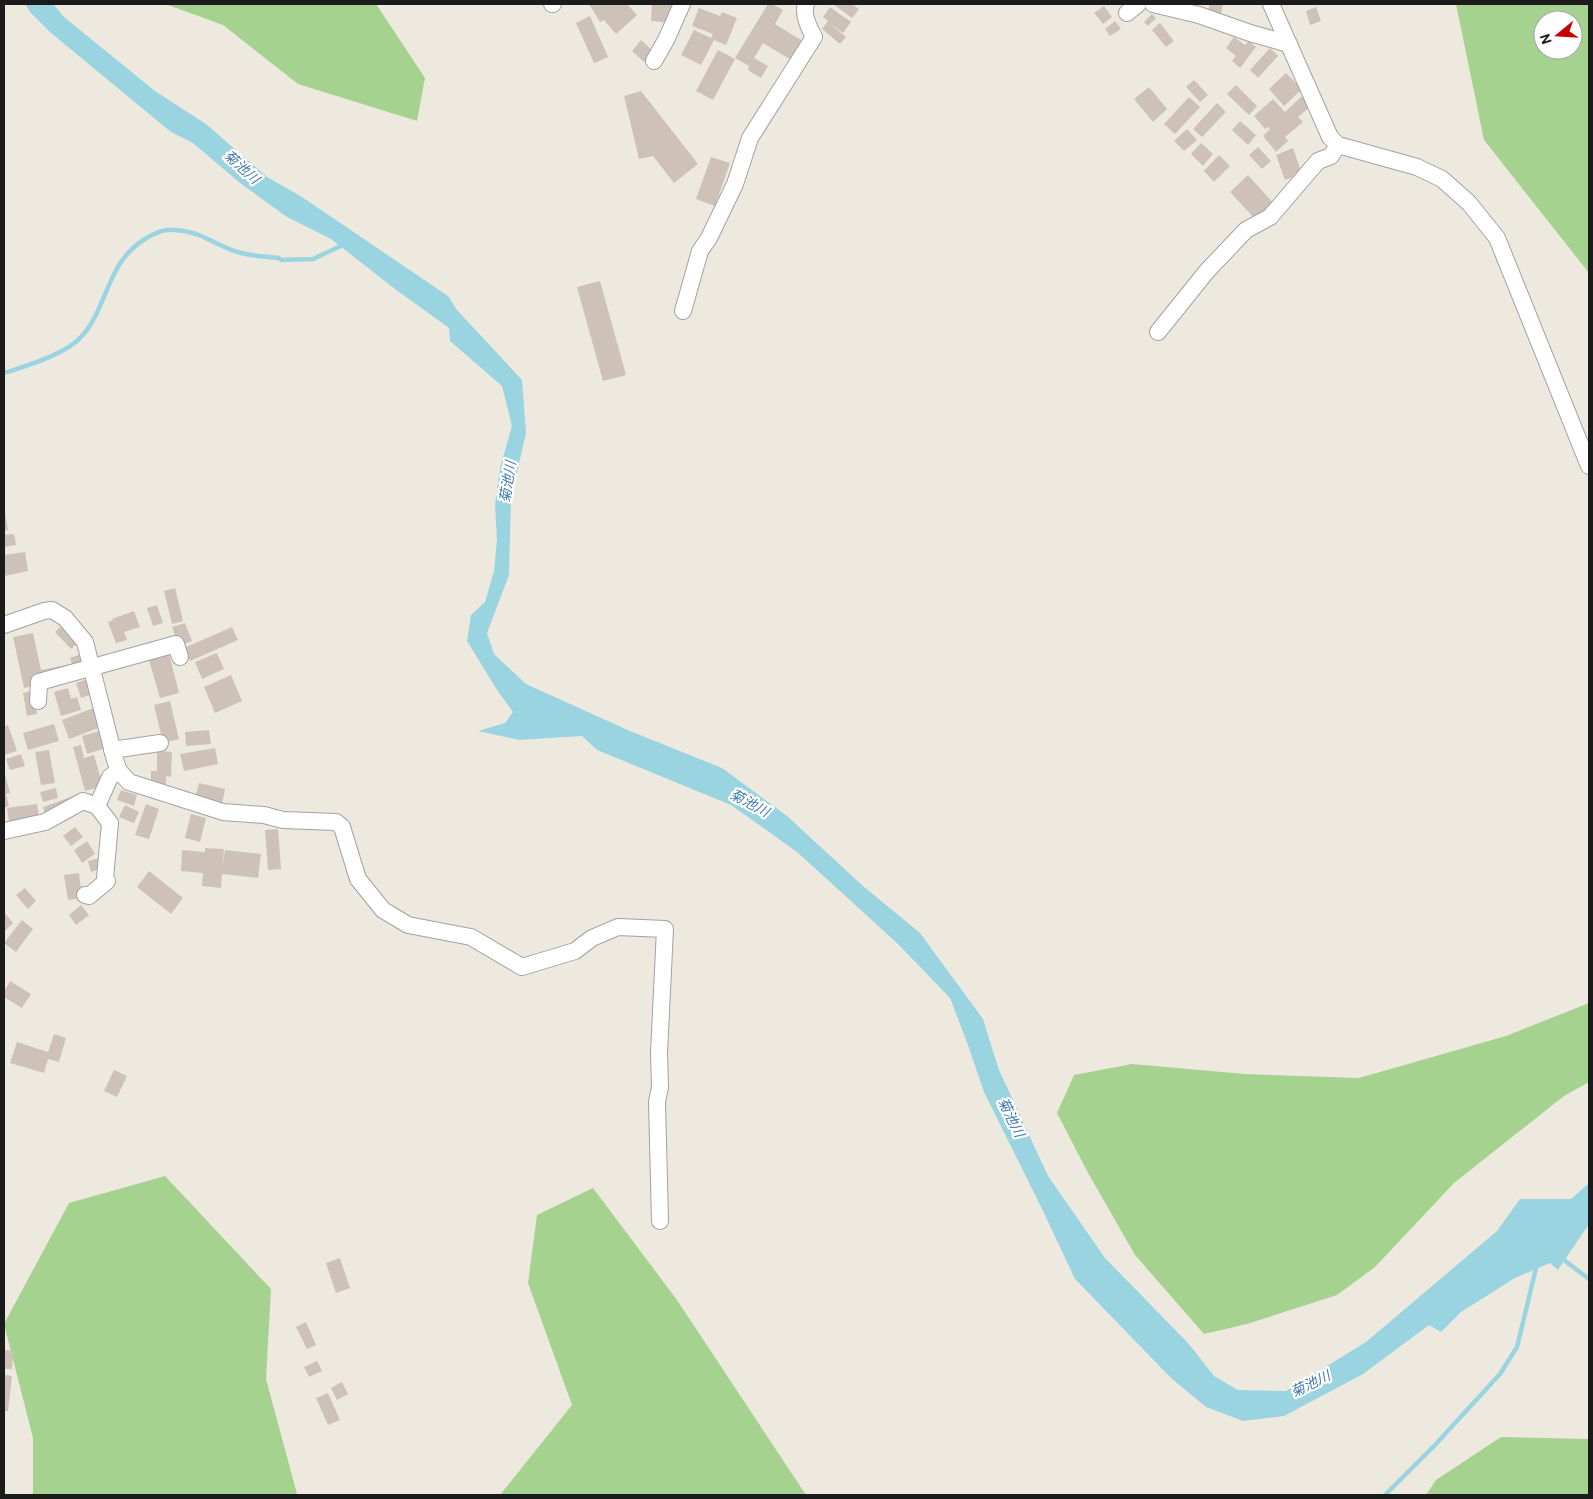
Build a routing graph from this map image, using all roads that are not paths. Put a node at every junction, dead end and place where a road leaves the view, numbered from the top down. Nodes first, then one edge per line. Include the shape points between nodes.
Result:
1 (682, 4) edge
2 (806, 4) edge
3 (1153, 4) edge
4 (1271, 4) edge
5 (1289, 44) junction
6 (654, 61) dead end
7 (1338, 145) junction
8 (683, 311) dead end
9 (1158, 332) dead end
10 (1589, 466) edge
11 (4, 625) edge
12 (180, 657) dead end
13 (92, 666) junction
14 (38, 701) dead end
15 (160, 743) dead end
16 (112, 750) junction
17 (119, 771) junction
18 (97, 806) junction
19 (4, 831) edge
20 (84, 895) dead end
21 (660, 1221) dead end

1 - 6 street
2 - 8 street via 804,9 814,37 750,138 735,184 700,250
3 - 5 street
4 - 5 street
5 - 7 street via 1330,137
7 - 9 street via 1331,156 1318,160 1270,217 1246,230 1207,271
7 - 10 street via 1417,167 1442,178 1469,203 1497,238
11 - 13 street via 52,610 65,618 85,642
12 - 13 street via 176,644
13 - 14 street via 38,682
13 - 16 street
15 - 16 street
16 - 17 street
17 - 18 street via 110,777
17 - 21 street via 129,782 223,812 264,815 282,820 336,822 342,827 358,879 383,910 408,925 471,937 522,967 576,951 592,938 618,926 665,929 657,1102
18 - 19 street via 83,801 44,822
18 - 20 street via 110,823 107,881 89,896

